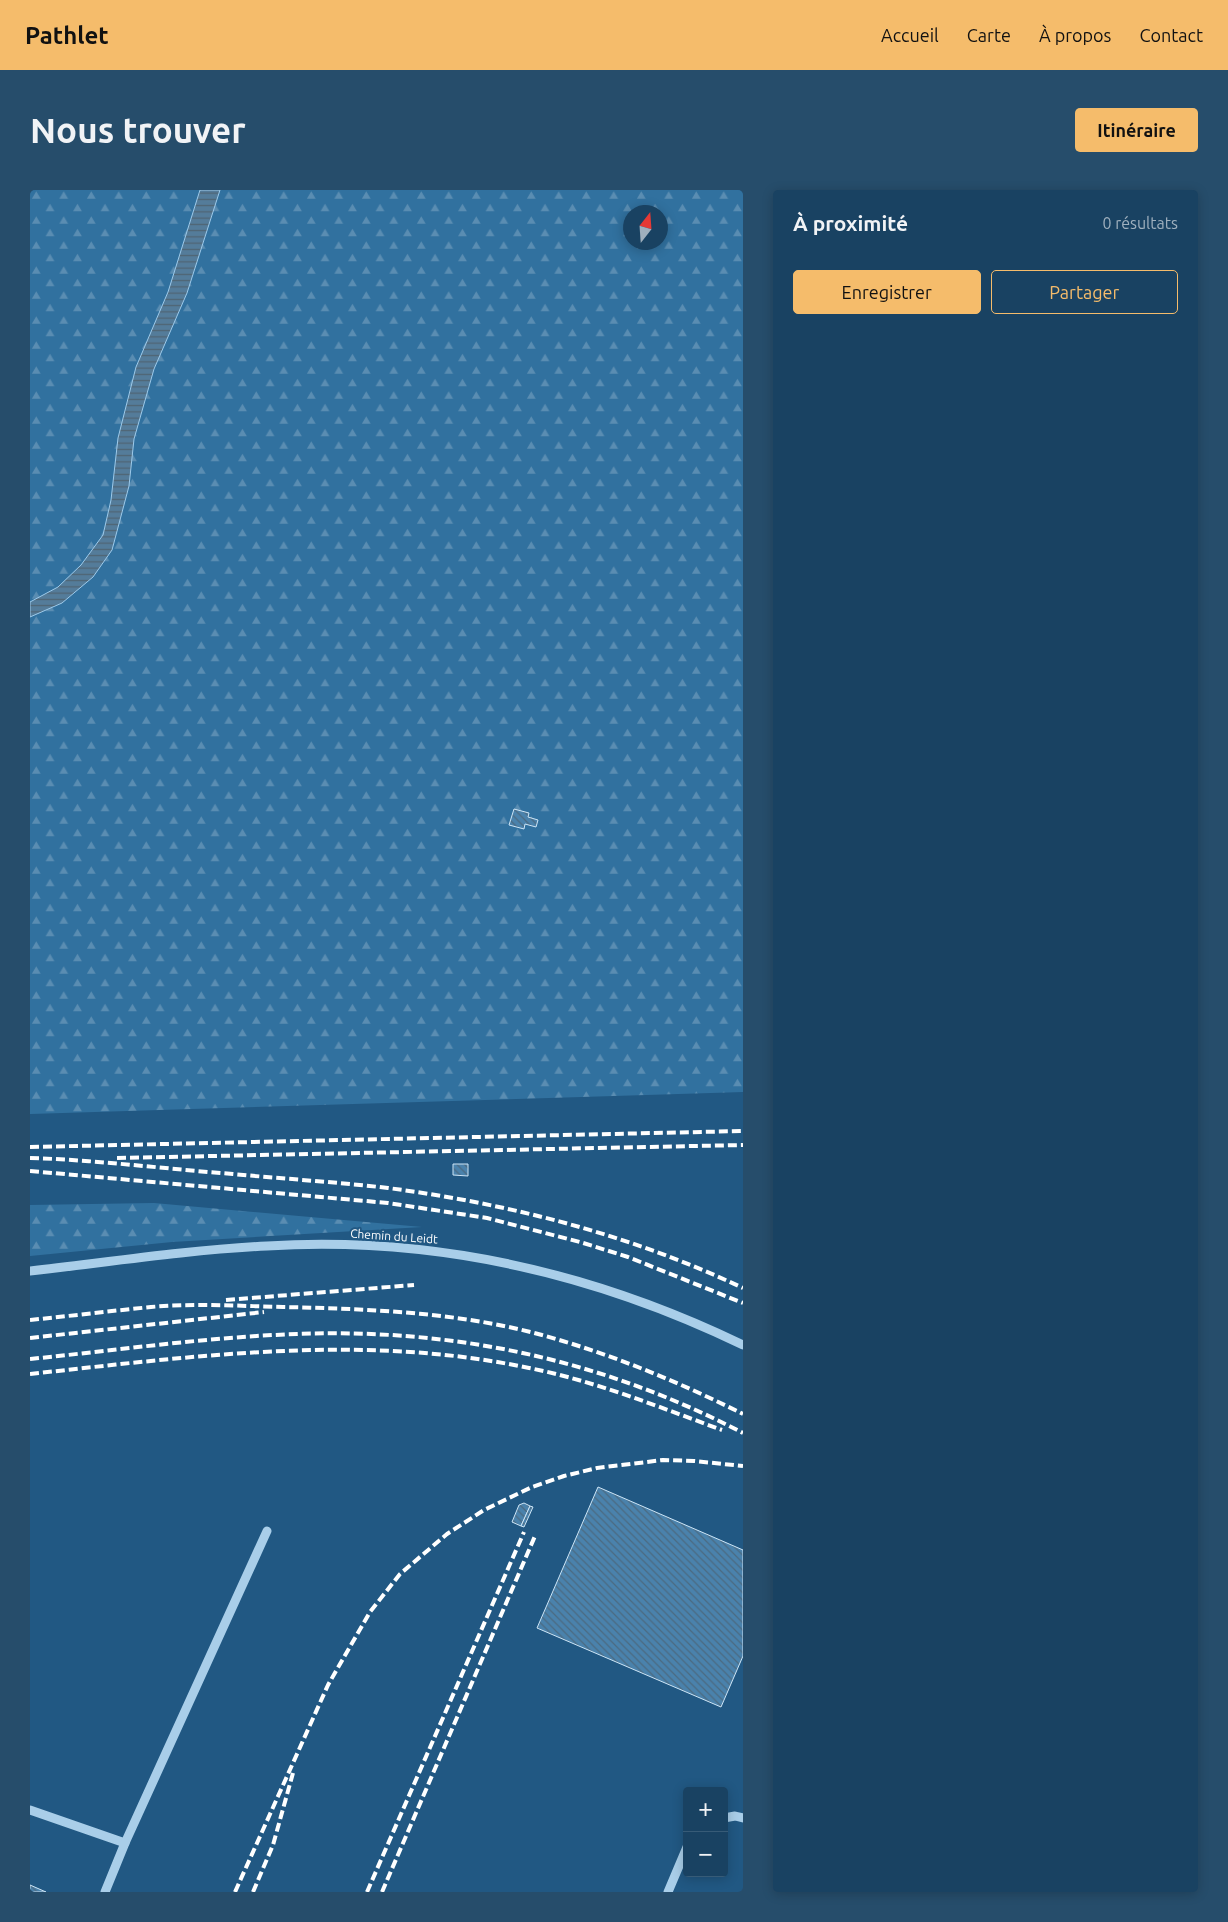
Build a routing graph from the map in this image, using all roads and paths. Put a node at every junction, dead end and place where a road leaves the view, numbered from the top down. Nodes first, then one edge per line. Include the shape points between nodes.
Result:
1 (30, 1271) edge
2 (743, 1345) edge
3 (267, 1531) dead end
4 (30, 1810) edge
5 (728, 1817) edge
6 (743, 1818) edge
7 (125, 1843) junction
8 (683, 1856) edge
9 (105, 1892) edge
10 (668, 1892) edge

1 - 2 street, Chemin du Leidt via 268,1246 404,1247 466,1255 575,1280 661,1308
3 - 7 street
4 - 7 street
5 - 6 street
7 - 9 street
8 - 10 street

